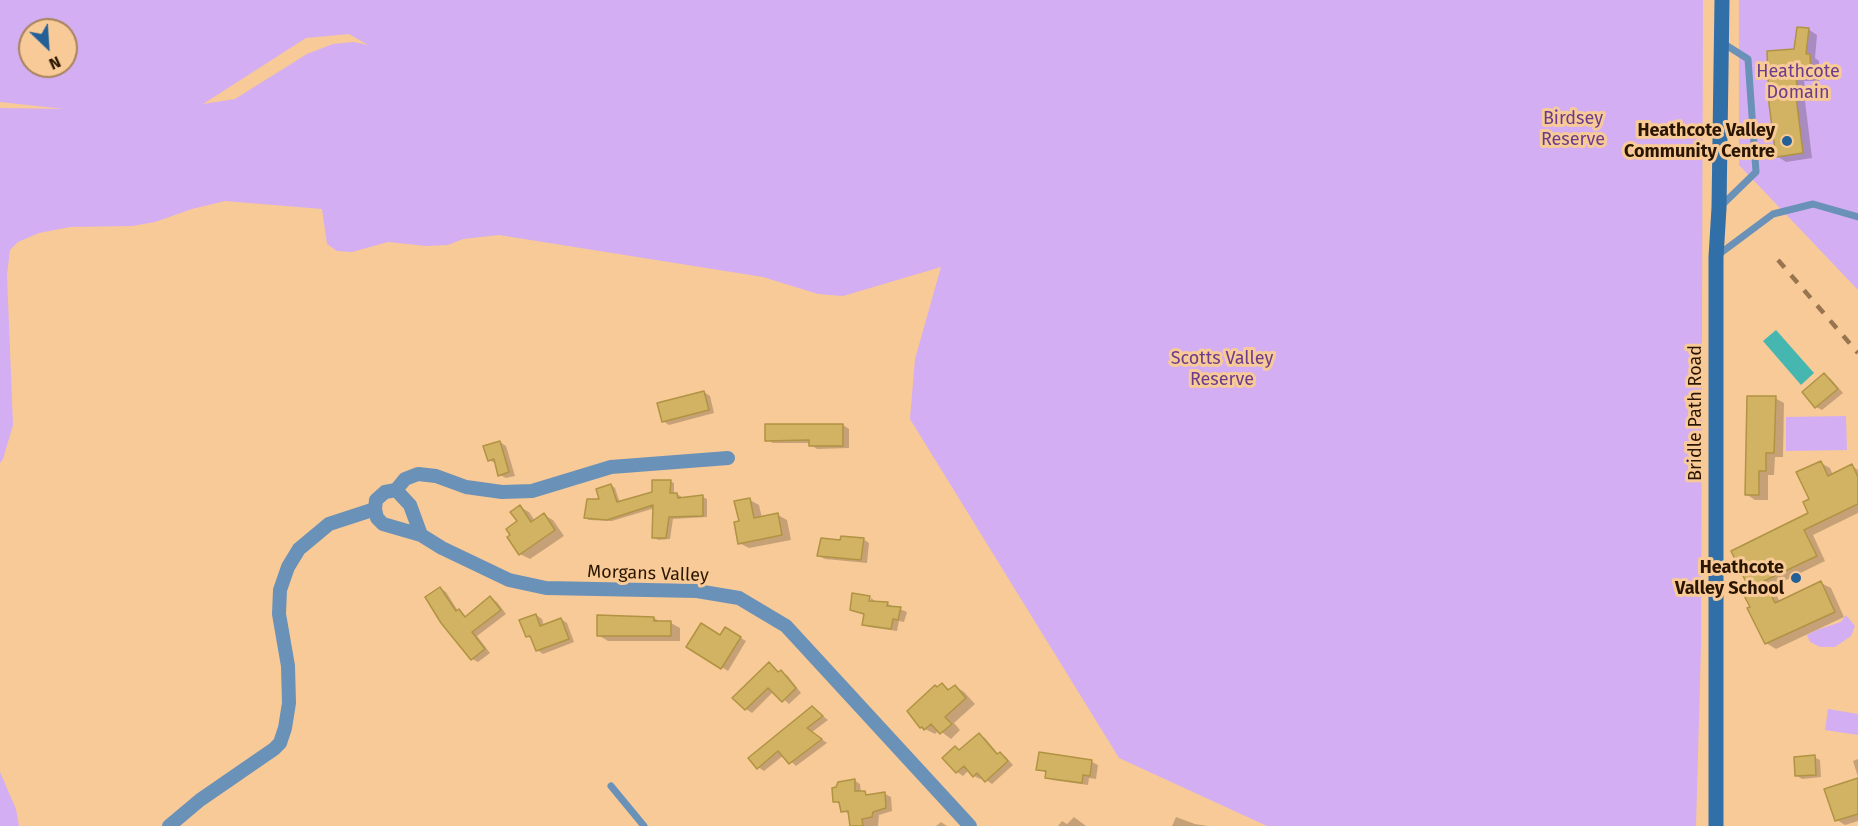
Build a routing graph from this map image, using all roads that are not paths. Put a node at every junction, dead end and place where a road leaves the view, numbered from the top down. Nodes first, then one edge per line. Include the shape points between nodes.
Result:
1 (1722, 0) edge
2 (1721, 42) junction
3 (1719, 208) junction
4 (1858, 217) edge
5 (1716, 257) junction
6 (728, 458) dead end
7 (396, 490) junction
8 (375, 509) junction
9 (421, 535) junction
10 (611, 786) dead end
11 (169, 826) edge
12 (644, 826) edge
13 (970, 826) edge
14 (1716, 826) edge

1 - 2 street, Bridle Path Road
2 - 3 street, Bridle Path Road
2 - 3 lane via 1748,59 1756,172
3 - 5 street, Bridle Path Road
4 - 5 lane via 1813,204 1773,214
5 - 14 street, Bridle Path Road
6 - 7 street via 611,467 532,491 466,487 418,474 405,479
7 - 8 street via 385,492 376,500
7 - 9 street via 410,505
8 - 9 street, Morgans Valley via 383,524
8 - 11 street via 329,524 299,549 288,567 280,590 279,614 290,703 280,743
9 - 13 street, Morgans Valley via 509,580 546,588 697,591 739,598 786,626
10 - 12 lane

